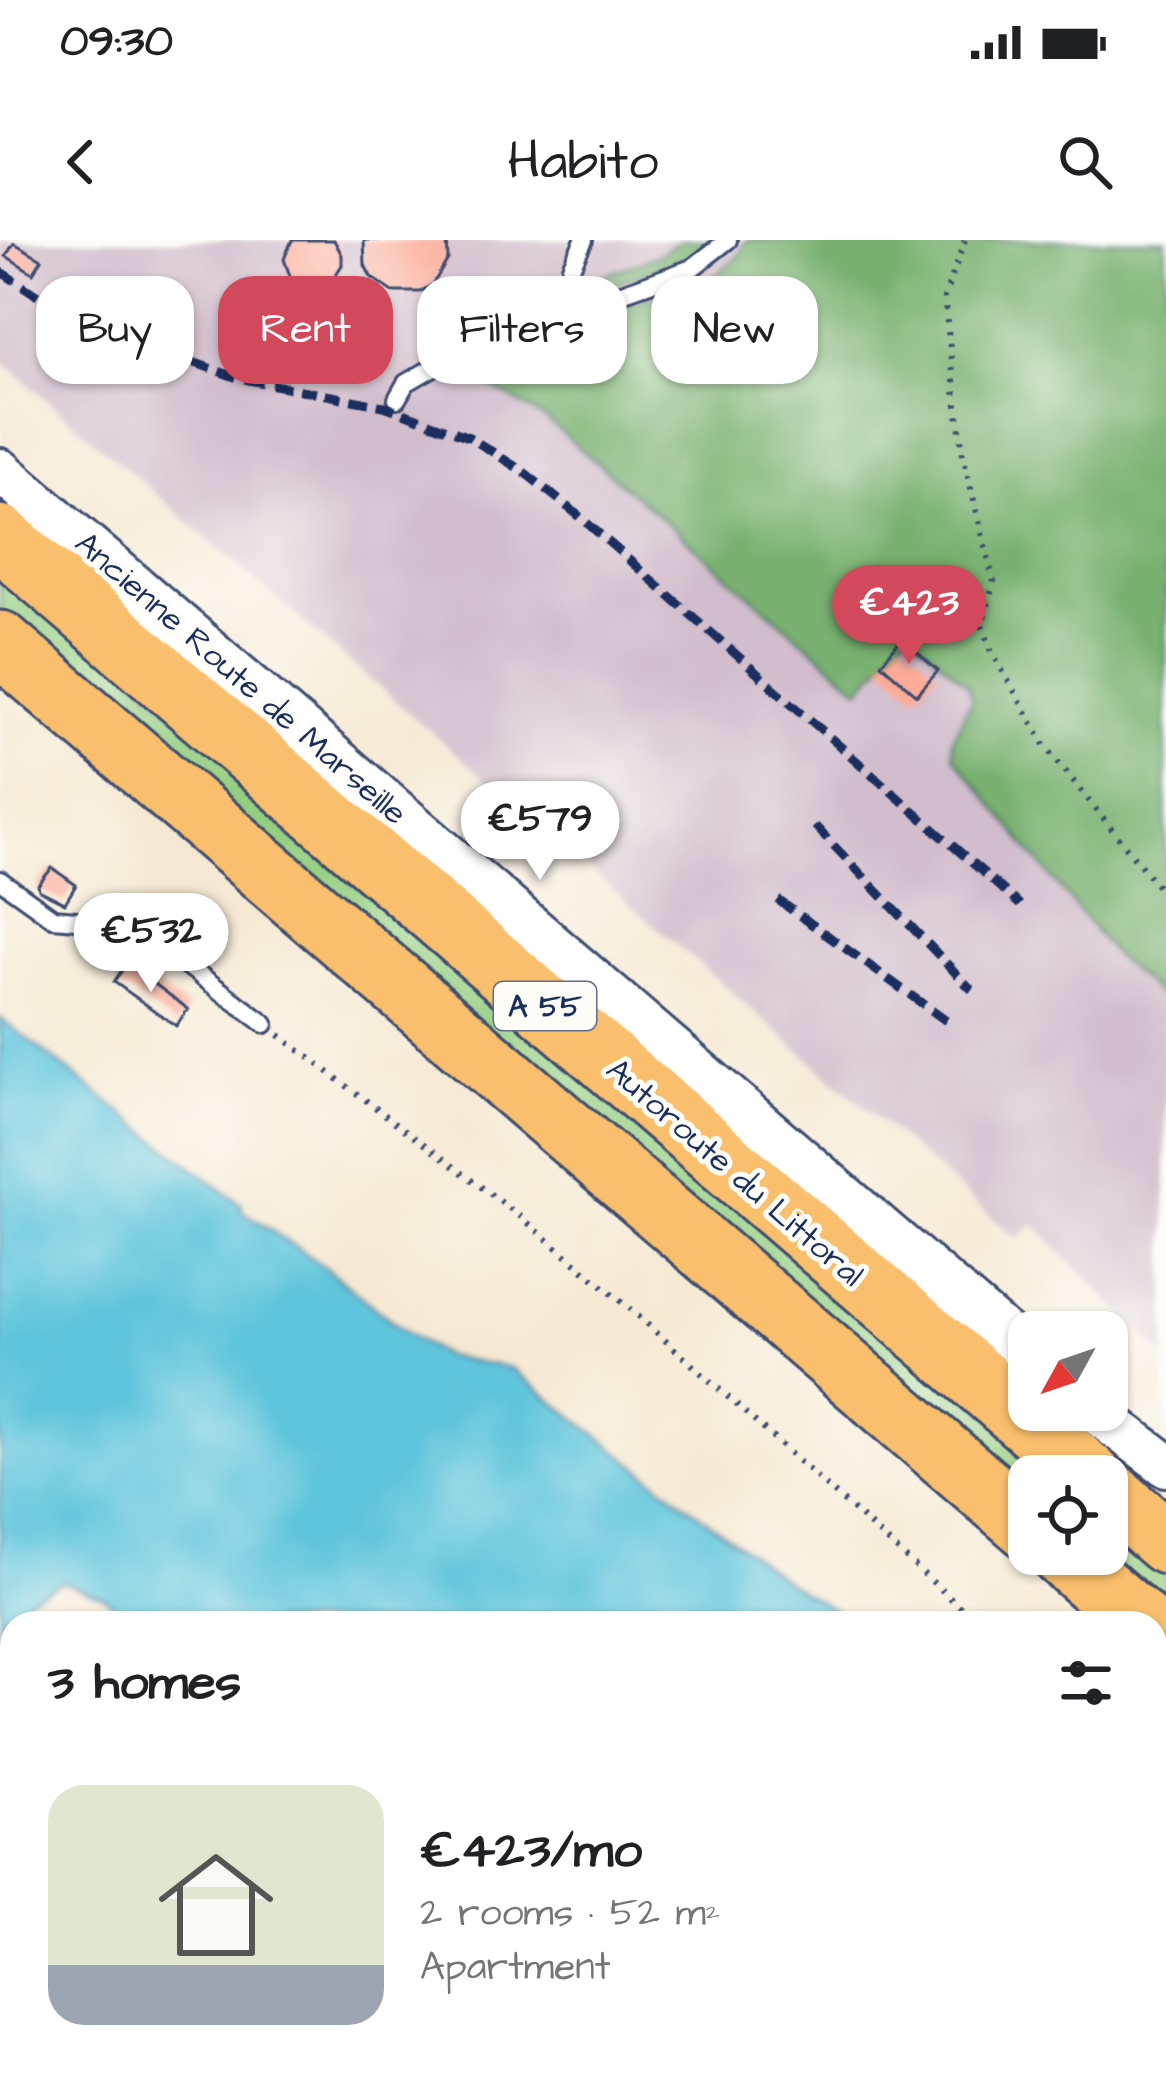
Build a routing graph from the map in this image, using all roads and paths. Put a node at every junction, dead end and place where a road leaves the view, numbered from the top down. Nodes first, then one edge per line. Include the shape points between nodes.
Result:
1 (584, 240) edge
2 (728, 240) edge
3 (965, 240) edge
4 (571, 276) edge
5 (627, 291) edge
6 (417, 376) edge
7 (397, 399) dead end
8 (0, 470) edge
9 (0, 537) edge
10 (0, 643) edge
11 (0, 880) edge
12 (1166, 897) edge
13 (265, 1024) joint
14 (1008, 1337) edge
15 (1121, 1431) edge
16 (1066, 1455) edge
17 (1166, 1465) edge
18 (1008, 1509) edge
19 (1128, 1509) edge
20 (1166, 1542) edge
21 (1085, 1575) edge
22 (965, 1611) edge
23 (1127, 1611) edge

1 - 4 lane
2 - 5 lane via 692,268
3 - 12 path via 944,298 963,455 994,582 982,625 1047,748
6 - 7 lane
8 - 14 street, Ancienne Route de Marseille
9 - 16 highway, Autoroute du Littoral / A 55
10 - 18 highway, A 55
11 - 13 lane via 53,918 112,923 148,937
13 - 22 path via 521,1217
15 - 17 street
19 - 20 highway
21 - 23 highway

